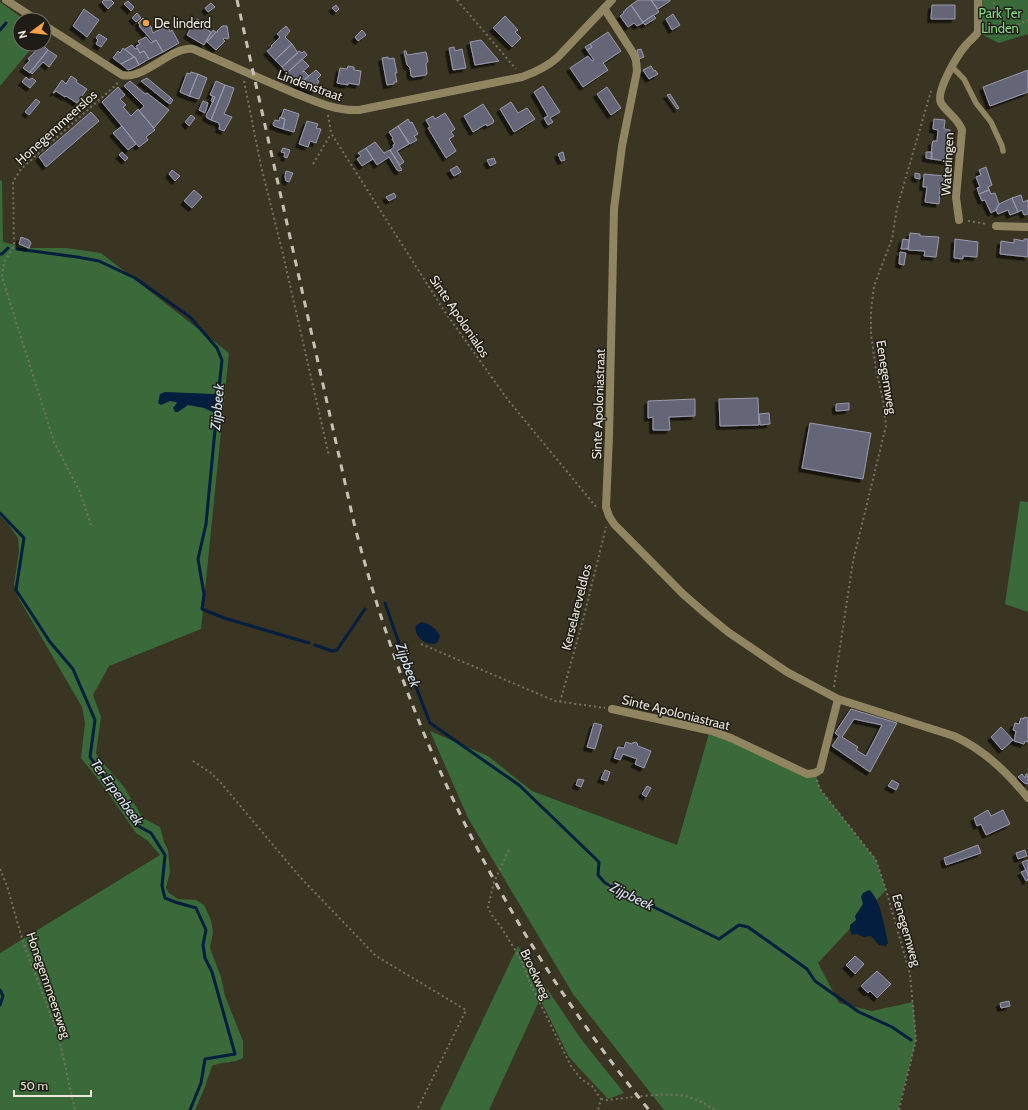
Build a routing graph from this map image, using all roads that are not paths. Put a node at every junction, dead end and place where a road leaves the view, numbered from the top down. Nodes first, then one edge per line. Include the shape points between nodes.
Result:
1 (6, 0) edge
2 (612, 0) edge
3 (978, 0) edge
4 (604, 8) junction
5 (25, 12) edge
6 (52, 30) edge
7 (952, 68) junction
8 (1003, 151) dead end
9 (959, 220) road end
10 (996, 226) road end
11 (1028, 227) edge
12 (835, 698) junction
13 (612, 709) road end
14 (1028, 798) edge

1 - 5 street
2 - 4 street, Lindenstraat
3 - 7 street, Wateringen via 978,32 965,46
4 - 6 street, Lindenstraat via 549,66 536,72 359,110 327,106 193,48 184,49 136,74 122,75
4 - 12 street, Sinte Apoloniastraat via 633,53 637,71 622,146 614,209 610,436 606,507 609,516 635,546 684,594 728,632 781,668
7 - 8 lane via 964,79 976,103 991,122
7 - 9 street, Wateringen via 940,98 941,103 960,124 962,130 956,196
10 - 11 street
12 - 13 street, Sinte Apoloniastraat via 825,754 820,770 815,774 807,774 712,731
12 - 14 street via 967,742 980,750 1014,781

